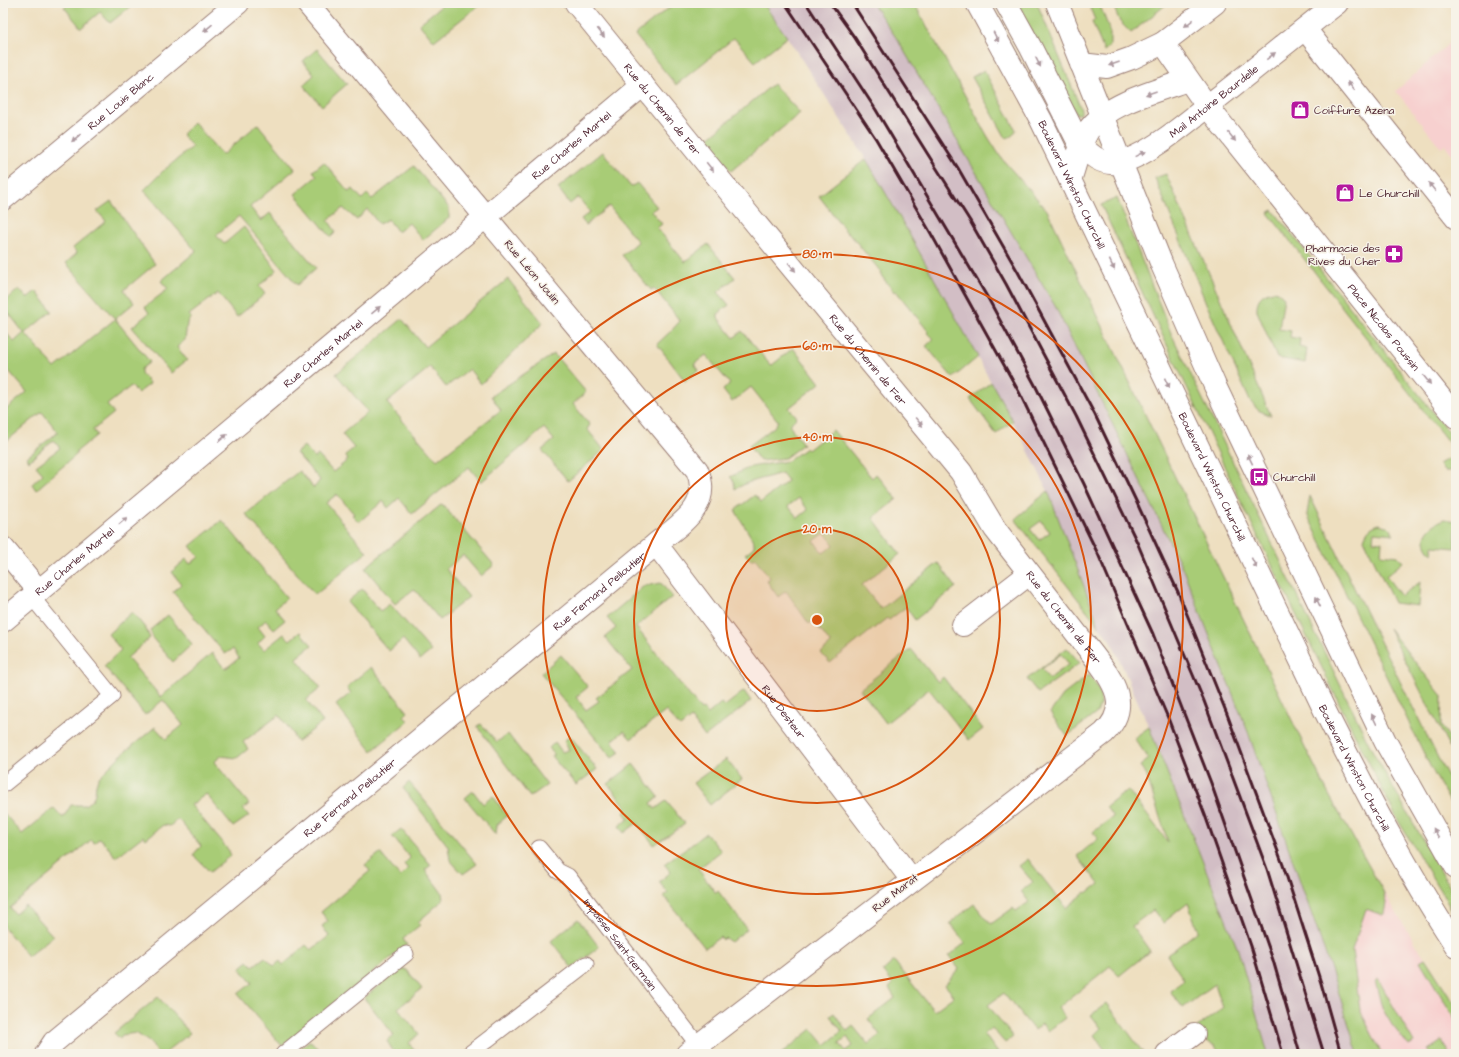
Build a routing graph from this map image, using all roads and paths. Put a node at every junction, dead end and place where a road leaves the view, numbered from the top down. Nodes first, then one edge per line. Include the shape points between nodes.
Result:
1 (238, 3) edge
2 (307, 3) edge
3 (576, 3) edge
4 (977, 3) edge
5 (1006, 3) edge
6 (1057, 3) edge
7 (1215, 3) edge
8 (1337, 3) edge
9 (1305, 29) junction
10 (1163, 43) junction
11 (1081, 64) junction
12 (1188, 80) junction
13 (643, 85) junction
14 (1207, 106) junction
15 (1102, 117) junction
16 (1081, 145) junction
17 (1121, 163) junction
18 (1070, 180) junction
19 (3, 199) edge
20 (486, 217) junction
21 (1456, 218) edge
22 (1456, 417) edge
23 (656, 544) junction
24 (3, 548) edge
25 (1029, 574) junction
26 (35, 594) junction
27 (3, 621) edge
28 (963, 626) dead end
29 (1104, 733) joint
30 (3, 785) edge
31 (539, 848) dead end
32 (1454, 860) edge
33 (912, 880) junction
34 (1456, 946) edge
35 (406, 954) dead end
36 (586, 964) dead end
37 (1194, 1034) dead end
38 (692, 1050) edge
39 (46, 1054) edge
40 (282, 1054) edge
41 (469, 1054) edge
42 (1167, 1054) edge

1 -> 19 street, Rue Louis Blanc
2 - 20 street, Rue Léon Joulin
3 -> 13 street, Rue du Chemin de Fer
4 -> 18 street, Boulevard Winston Churchill via 1041,120
5 -> 16 street
6 - 11 street
7 -> 10 street
8 - 9 street, Mail Antoine Bourdelle
14 -> 9 street, Mail Antoine Bourdelle
21 -> 9 street
10 -> 11 street via 1107,67
10 - 12 street, Place Nicolas Poussin
11 - 15 street
12 - 14 street, Place Nicolas Poussin
12 -> 15 street via 1131,100
13 - 20 street, Rue Charles Martel
13 -> 25 street, Rue du Chemin de Fer via 961,472 995,529
17 -> 14 street, Mail Antoine Bourdelle via 1150,149
14 -> 22 street, Place Nicolas Poussin
15 - 16 street via 1093,125
15 - 17 street
16 - 17 street via 1093,157 1104,162
16 - 18 street
32 -> 17 street via 1382,734 1215,386
18 -> 34 street, Boulevard Winston Churchill via 1329,720 1393,841
20 - 23 street, Rue Léon Joulin via 697,470 702,486 698,506
26 -> 20 street, Rue Charles Martel
23 - 33 street, Rue Desteur
23 - 39 street, Rue Fernand Pelloutier via 54,1042
24 - 26 street
25 - 28 street
25 - 29 street, Rue du Chemin de Fer via 1110,677 1118,696 1117,713
26 - 27 street, Rue Charles Martel
26 - 30 lane via 112,696
29 - 33 street, Rue Marat
31 - 38 lane, Impasse Saint-Germain via 558,871 568,876
33 - 38 street, Rue Marat
35 - 40 lane
36 - 41 lane
37 - 42 street

